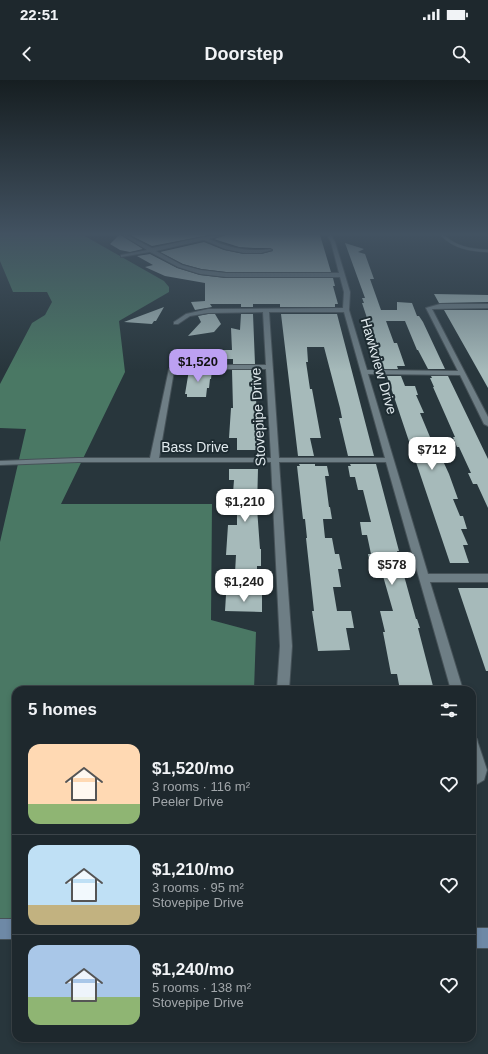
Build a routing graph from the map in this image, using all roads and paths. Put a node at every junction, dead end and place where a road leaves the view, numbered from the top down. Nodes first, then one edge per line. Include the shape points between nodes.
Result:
1 (343, 280) edge
2 (488, 306) edge
3 (346, 310) junction
4 (266, 311) junction
5 (176, 324) dead end
6 (269, 368) junction
7 (364, 372) junction
8 (461, 373) junction
9 (488, 424) edge
10 (154, 460) junction
11 (275, 460) junction
12 (390, 460) junction
13 (0, 463) edge
14 (424, 578) junction
15 (488, 578) edge
16 (283, 686) edge
17 (456, 686) edge
18 (476, 756) edge
19 (476, 779) edge
20 (0, 929) edge
21 (12, 929) edge
22 (476, 938) edge
23 (488, 938) edge

1 - 3 street, Hawkview Drive via 348,298
2 - 8 street via 429,308
3 - 4 street
3 - 7 street, Hawkview Drive
4 - 5 street via 201,312 188,315
4 - 6 street, Stovepipe Drive
6 - 10 street via 173,369 170,372
6 - 11 street, Stovepipe Drive
7 - 8 street
7 - 12 street, Hawkview Drive
8 - 9 street
10 - 11 street, Bass Drive
10 - 13 street, Bass Drive
11 - 12 street, Bass Drive
11 - 16 street, Stovepipe Drive via 286,646
12 - 14 street, Hawkview Drive
14 - 15 street
14 - 17 street, Hawkview Drive
18 - 19 street via 480,770 480,776
20 - 21 street
22 - 23 street

